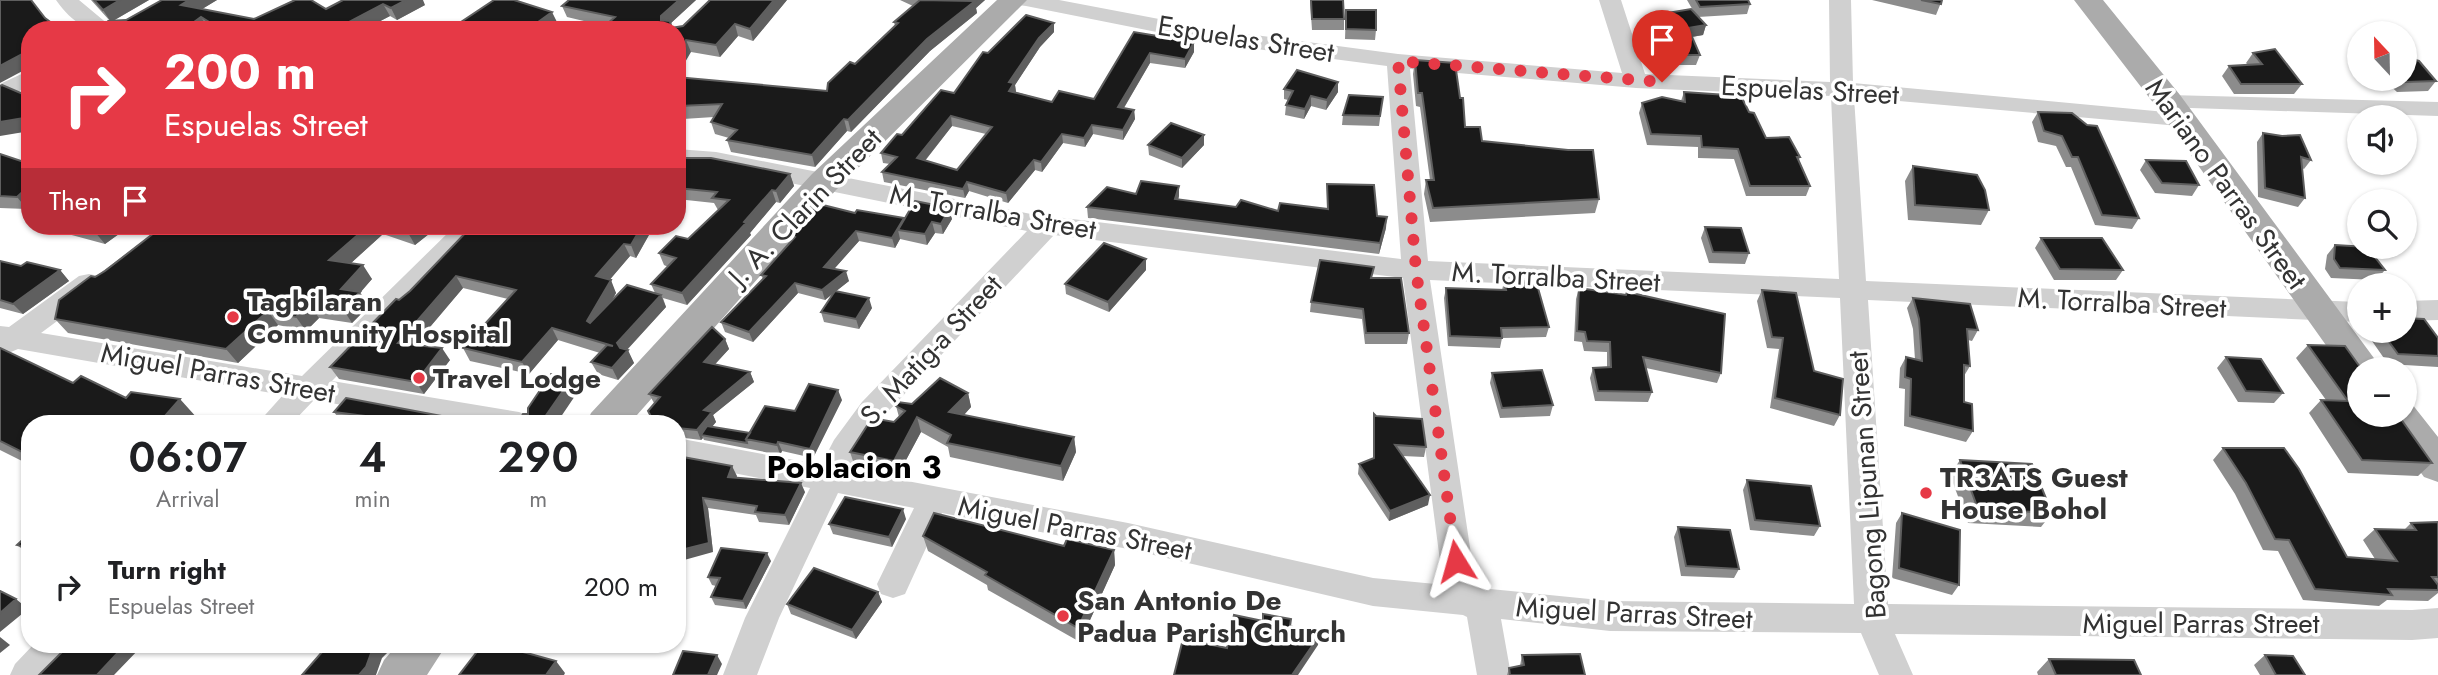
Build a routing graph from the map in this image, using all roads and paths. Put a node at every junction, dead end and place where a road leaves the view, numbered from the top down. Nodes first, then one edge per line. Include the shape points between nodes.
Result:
1 (67, 0) edge
2 (1013, 0) edge
3 (1026, 0) edge
4 (1610, 0) edge
5 (1840, 0) edge
6 (2088, 0) edge
7 (90, 21) edge
8 (1398, 61) junction
9 (1636, 80) junction
10 (21, 82) edge
11 (1842, 89) junction
12 (0, 93) edge
13 (2438, 109) edge
14 (2174, 110) junction
15 (686, 158) edge
16 (824, 181) junction
17 (1048, 225) junction
18 (461, 235) edge
19 (112, 266) edge
20 (1416, 270) junction
21 (1854, 291) junction
22 (2438, 310) edge
23 (2417, 311) edge
24 (2319, 312) junction
25 (2347, 312) edge
26 (4, 341) edge
27 (2354, 357) edge
28 (306, 389) junction
29 (281, 415) edge
30 (464, 415) edge
31 (612, 415) edge
32 (2407, 427) edge
33 (686, 452) edge
34 (2438, 466) edge
35 (828, 480) junction
36 (933, 500) junction
37 (893, 584) dead end
38 (1475, 603) junction
39 (1872, 620) junction
40 (2438, 623) edge
41 (48, 653) edge
42 (418, 653) edge
43 (27, 675) edge
44 (400, 675) edge
45 (740, 675) edge
46 (1494, 675) edge
47 (1896, 675) edge

1 - 7 street
2 - 16 main road, J. A. Clarin Street
3 - 8 street, Espuelas Street via 1217,37
4 - 9 street
5 - 11 street, Bagong Lipunan Street
6 - 14 main road, Mariano Parras Street
8 - 9 street, Espuelas Street
8 - 20 street
9 - 11 street, Espuelas Street
10 - 12 street
11 - 14 street, Espuelas Street
11 - 21 street, Bagong Lipunan Street
13 - 14 street, Espuelas Street
14 - 24 main road, Mariano Parras Street
15 - 16 street, M. Torralba Street
16 - 17 street, M. Torralba Street
16 - 31 main road, J. A. Clarin Street
17 - 20 street, M. Torralba Street
17 - 35 street, S. Matig-a Street via 872,410
18 - 28 street
19 - 26 street
20 - 21 street, M. Torralba Street
20 - 38 street via 1456,561
21 - 24 street, M. Torralba Street
21 - 39 street, Bagong Lipunan Street
22 - 23 street
24 - 25 street, M. Torralba Street
24 - 27 main road, Mariano Parras Street
26 - 28 street, Miguel Parras Street
28 - 29 street
28 - 30 street, Miguel Parras Street
32 - 34 main road
33 - 35 street, Miguel Parras Street
35 - 36 street, Miguel Parras Street
35 - 45 street, S. Matig-a Street
36 - 37 street
36 - 38 street, Miguel Parras Street via 1128,536 1373,592
38 - 39 street, Miguel Parras Street via 1610,616
38 - 46 street
39 - 40 street, Miguel Parras Street
39 - 47 street, Bagong Lipunan Street
41 - 43 street
42 - 44 main road

